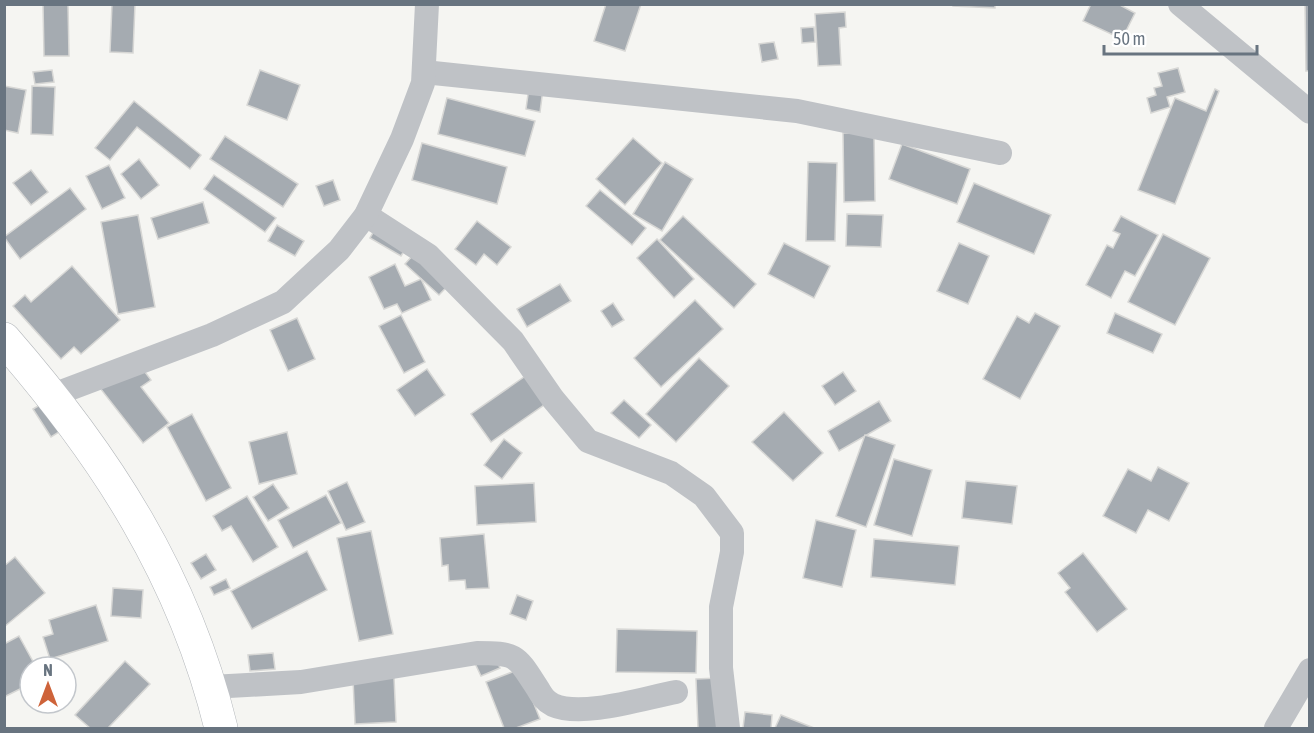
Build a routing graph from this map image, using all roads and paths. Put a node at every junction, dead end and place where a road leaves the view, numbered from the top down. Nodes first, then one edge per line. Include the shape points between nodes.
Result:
1 (428, 4) edge
2 (1180, 4) edge
3 (424, 72) junction
4 (1310, 112) edge
5 (1000, 153) dead end
6 (366, 215) junction
7 (4, 339) edge
8 (53, 395) junction
9 (1310, 670) edge
10 (211, 687) junction
11 (676, 692) dead end
12 (221, 729) edge
13 (728, 729) edge
14 (1276, 729) edge

1 - 3 street
2 - 4 street
3 - 5 street via 797,111
3 - 6 street via 402,139
6 - 8 street via 339,250 283,302 212,335
6 - 13 street via 428,255 513,341 588,441 671,473 704,496 732,532 721,607 721,668
7 - 8 street
8 - 10 street via 120,488 164,568
9 - 14 street
10 - 11 street via 301,682 477,653 506,653 517,658 544,700 564,708 582,709
10 - 12 street

